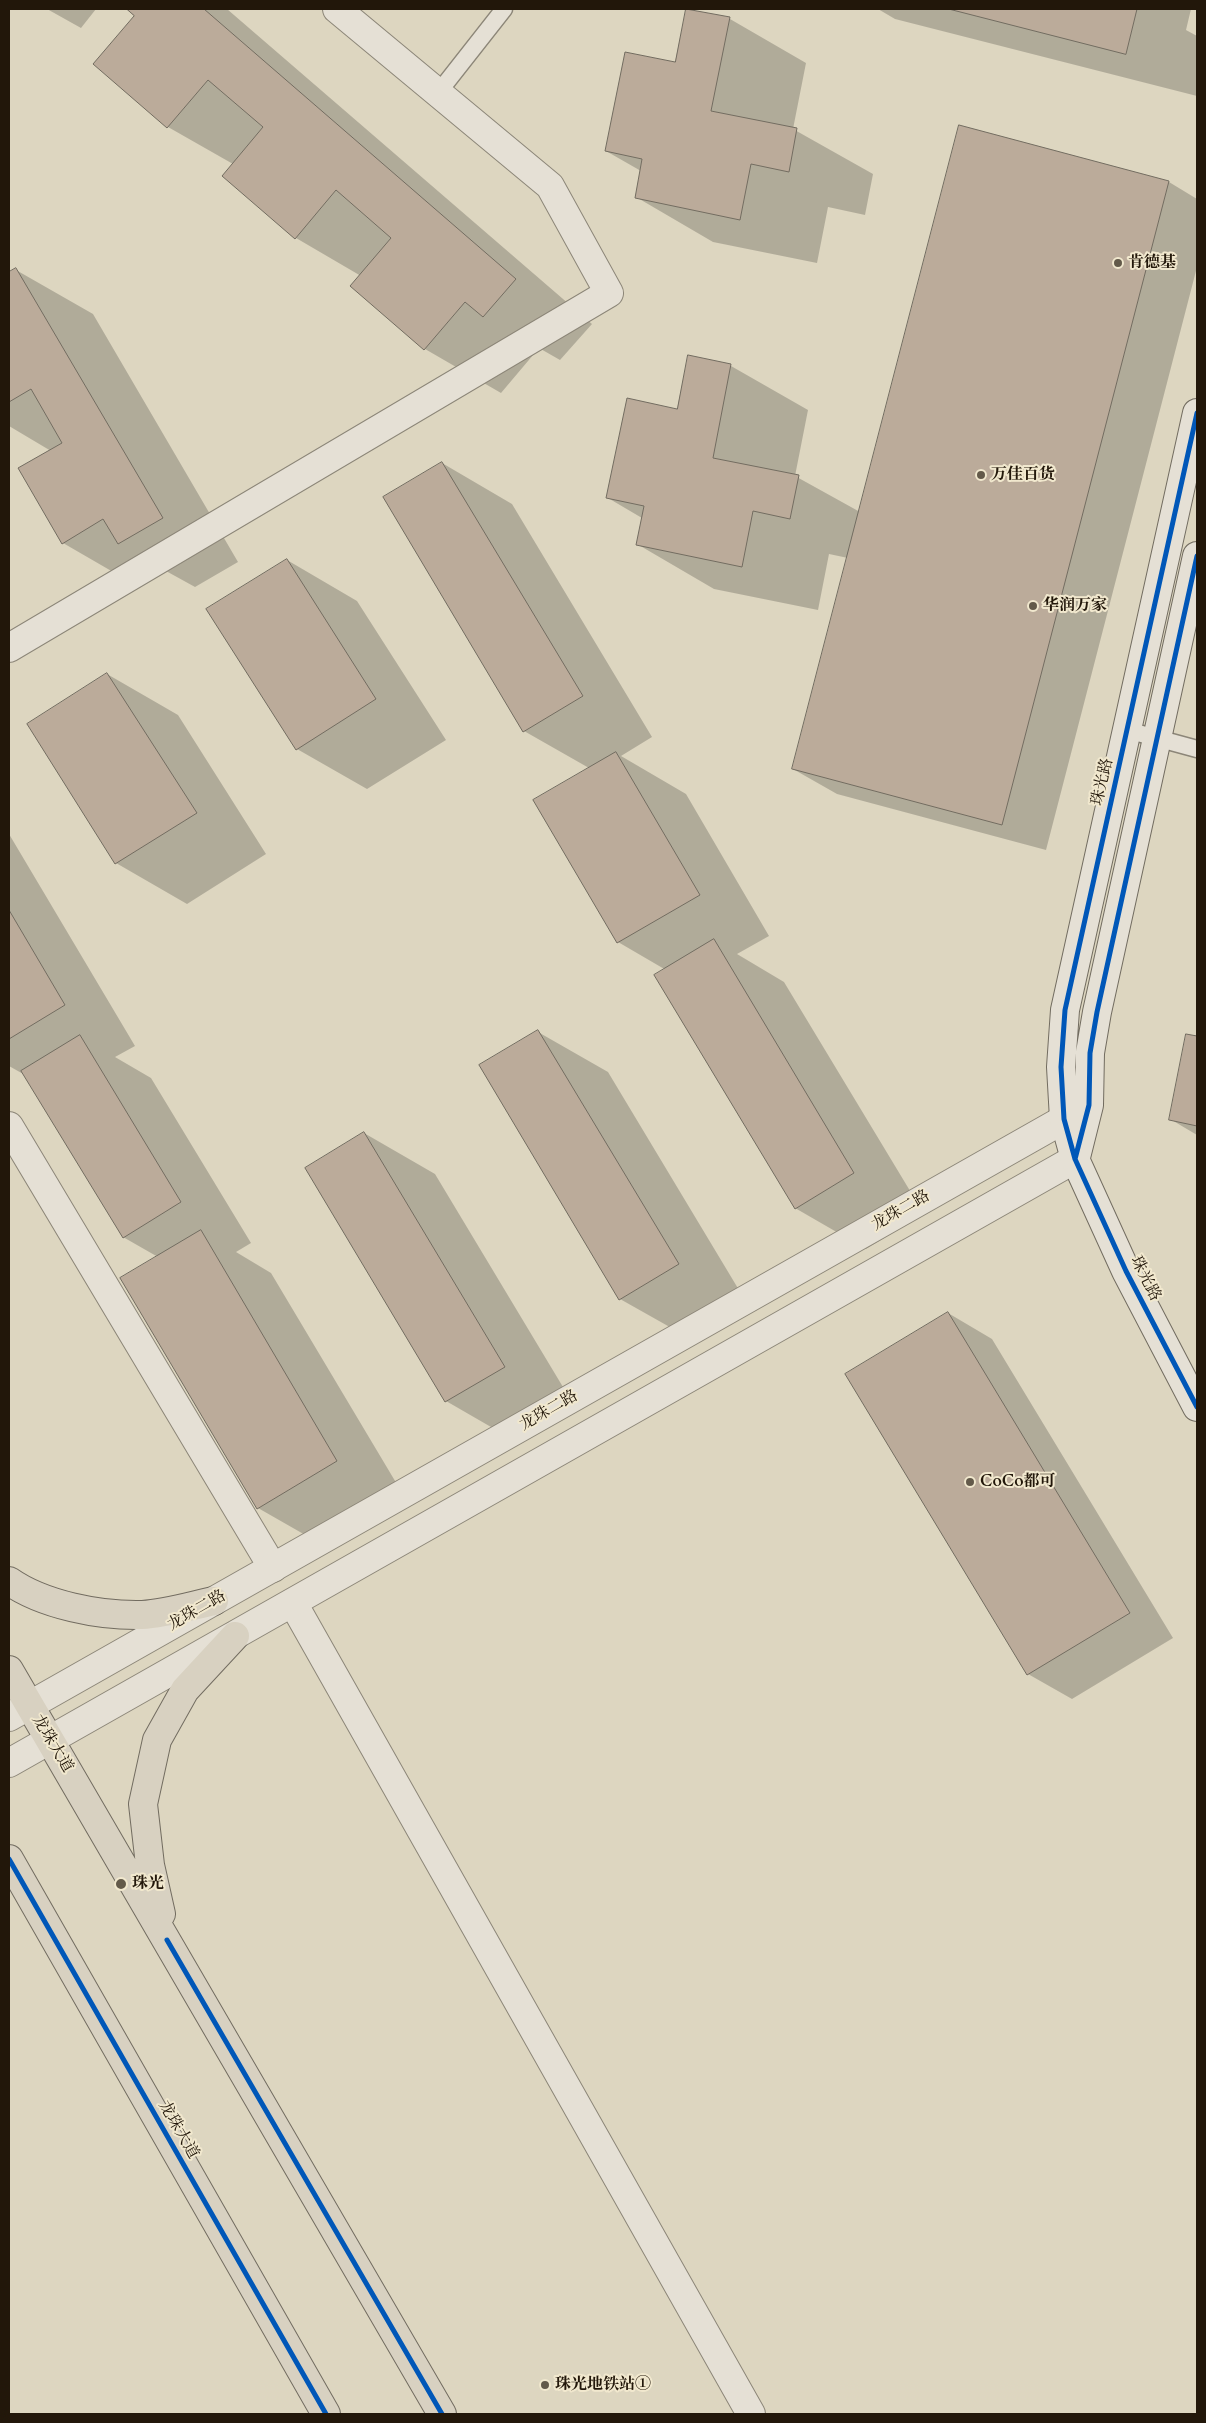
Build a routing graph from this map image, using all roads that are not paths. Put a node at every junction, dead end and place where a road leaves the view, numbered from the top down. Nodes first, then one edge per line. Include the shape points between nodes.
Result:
1 (338, 9) edge
2 (504, 9) edge
3 (438, 93) junction
4 (1197, 413) edge
5 (1197, 556) edge
6 (9, 648) edge
7 (1127, 730) junction
8 (1157, 738) junction
9 (1197, 750) edge
10 (1089, 1105) junction
11 (1064, 1119) junction
12 (9, 1126) edge
13 (1076, 1159) junction
14 (1197, 1407) edge
15 (273, 1568) junction
16 (9, 1581) edge
17 (214, 1601) junction
18 (293, 1603) junction
19 (235, 1636) junction
20 (9, 1670) edge
21 (19, 1711) edge
22 (50, 1740) junction
23 (9, 1763) edge
24 (9, 1859) edge
25 (167, 1940) junction
26 (326, 2414) edge
27 (442, 2414) edge
28 (752, 2414) edge

1 - 3 street
2 - 3 lane
3 - 6 street via 550,186 609,293
4 - 7 street, 珠光路
5 - 8 street
7 - 8 lane
7 - 11 street, 珠光路 via 1065,1010 1061,1066
8 - 9 lane
8 - 10 street via 1097,1012 1090,1053
10 - 11 street, 龙珠二路
10 - 13 street
11 - 13 street, 珠光路
11 - 15 street, 龙珠二路
12 - 15 street
13 - 14 street, 珠光路 via 1126,1271
13 - 18 street
15 - 17 street, 龙珠二路
16 - 17 main road via 19,1588 83,1611 143,1615
17 - 21 street, 龙珠二路
18 - 19 street
18 - 28 street
19 - 22 street
19 - 25 main road via 185,1690 157,1740 144,1804 150,1865
20 - 21 main road, 龙珠大道
21 - 22 main road, 龙珠大道
22 - 23 street
22 - 25 main road, 龙珠大道
24 - 26 main road, 龙珠大道
25 - 27 main road, 龙珠大道

